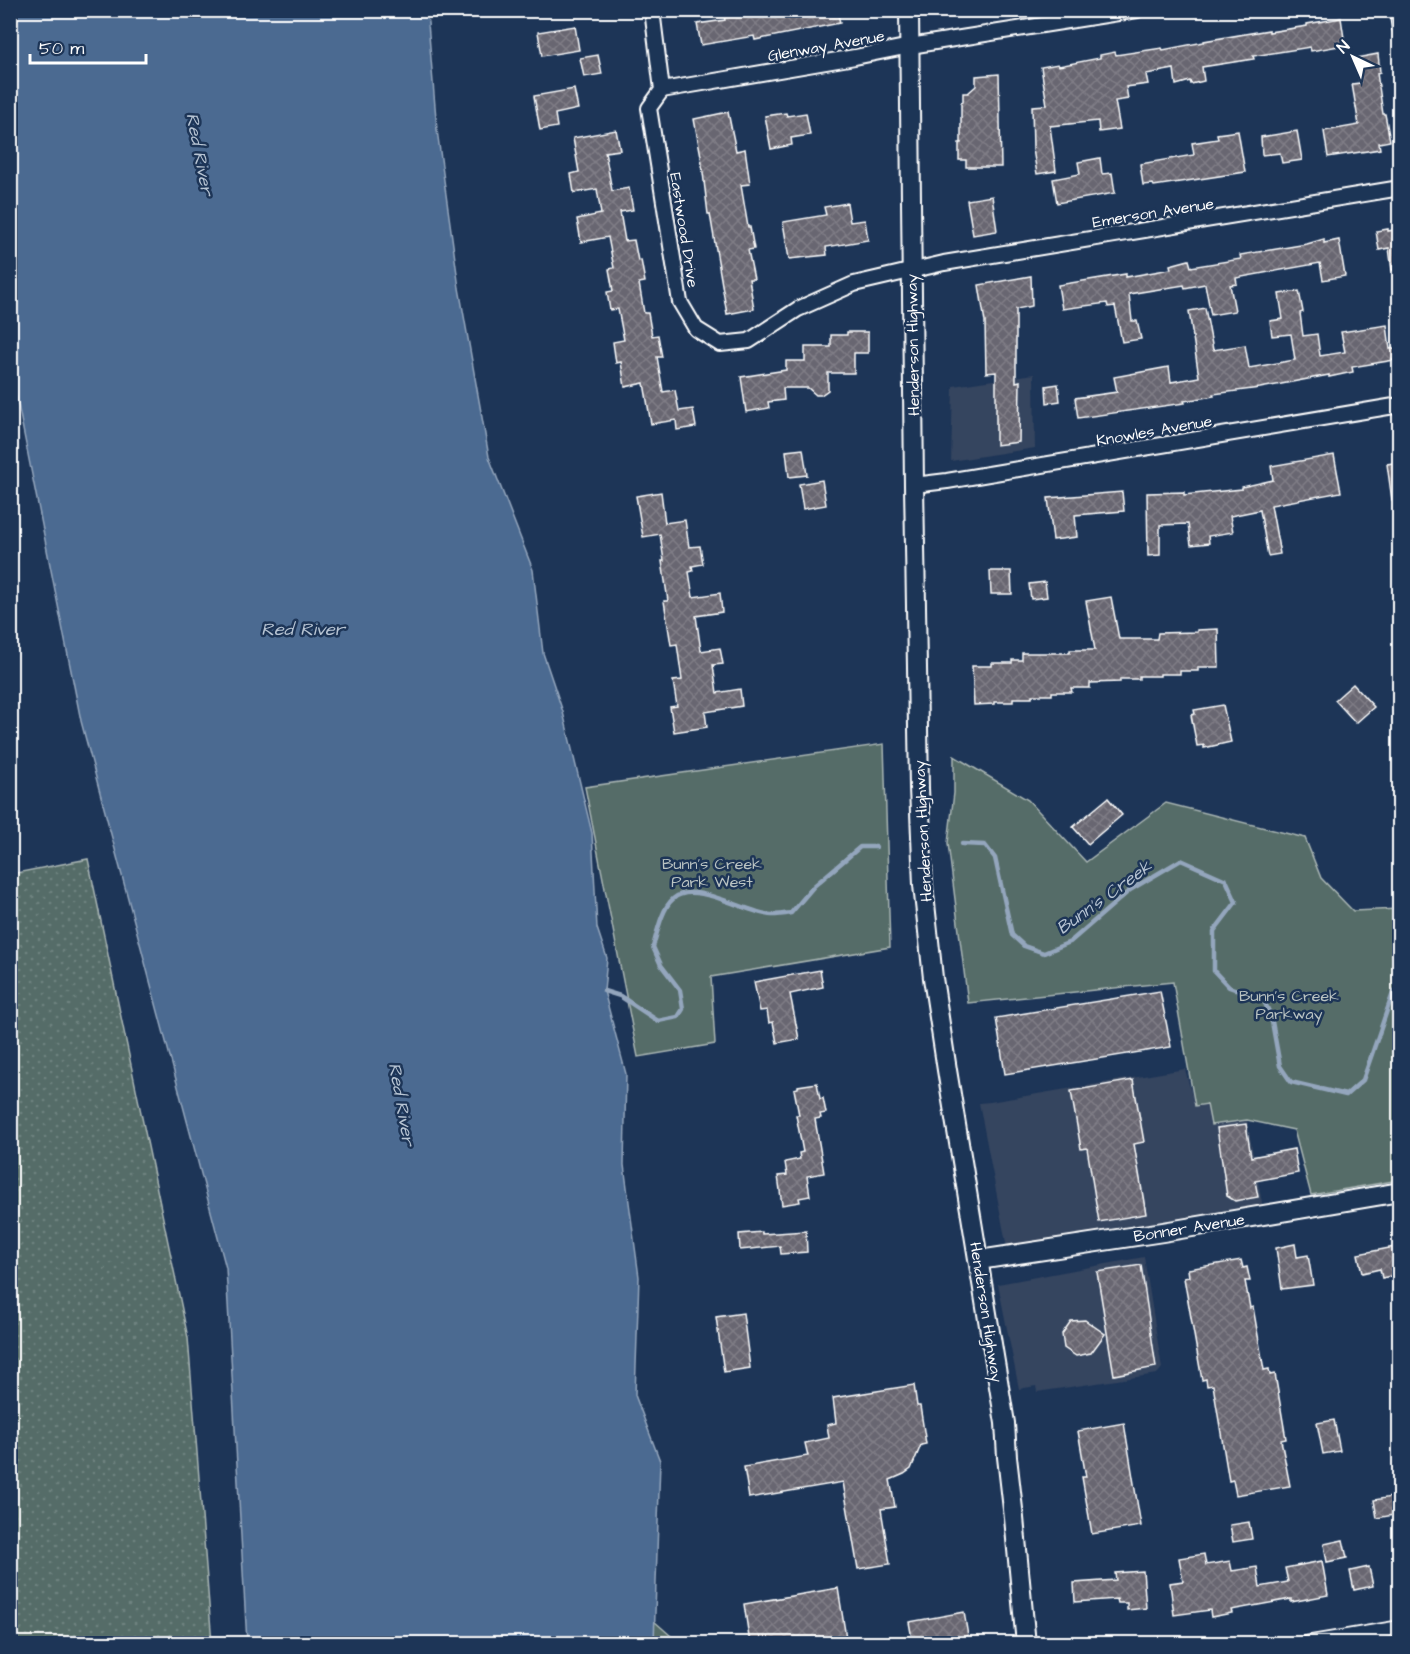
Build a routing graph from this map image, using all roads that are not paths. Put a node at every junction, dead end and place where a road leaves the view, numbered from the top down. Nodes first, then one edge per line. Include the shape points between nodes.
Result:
1 (652, 10) edge
2 (909, 10) edge
3 (1137, 10) edge
4 (1397, 10) edge
5 (1400, 28) edge
6 (910, 46) junction
7 (662, 90) junction
8 (1400, 188) edge
9 (912, 271) junction
10 (1400, 405) edge
11 (914, 485) junction
12 (1400, 1192) edge
13 (978, 1260) junction
14 (1400, 1628) edge
15 (1026, 1644) edge
16 (1305, 1644) edge

1 - 7 street
2 - 6 main road, Henderson Highway
3 - 6 street, Glenway Avenue
4 - 5 street
6 - 7 street, Glenway Avenue
6 - 9 main road, Henderson Highway
7 - 9 street, Eastwood Drive via 649,108 680,302 696,329 720,344 749,340 798,309 854,284
8 - 9 street, Emerson Avenue
9 - 11 main road, Henderson Highway
10 - 11 street, Knowles Avenue
11 - 13 main road, Henderson Highway via 922,885
12 - 13 main road, Bonner Avenue
13 - 15 main road, Henderson Highway via 1005,1423
14 - 16 street

